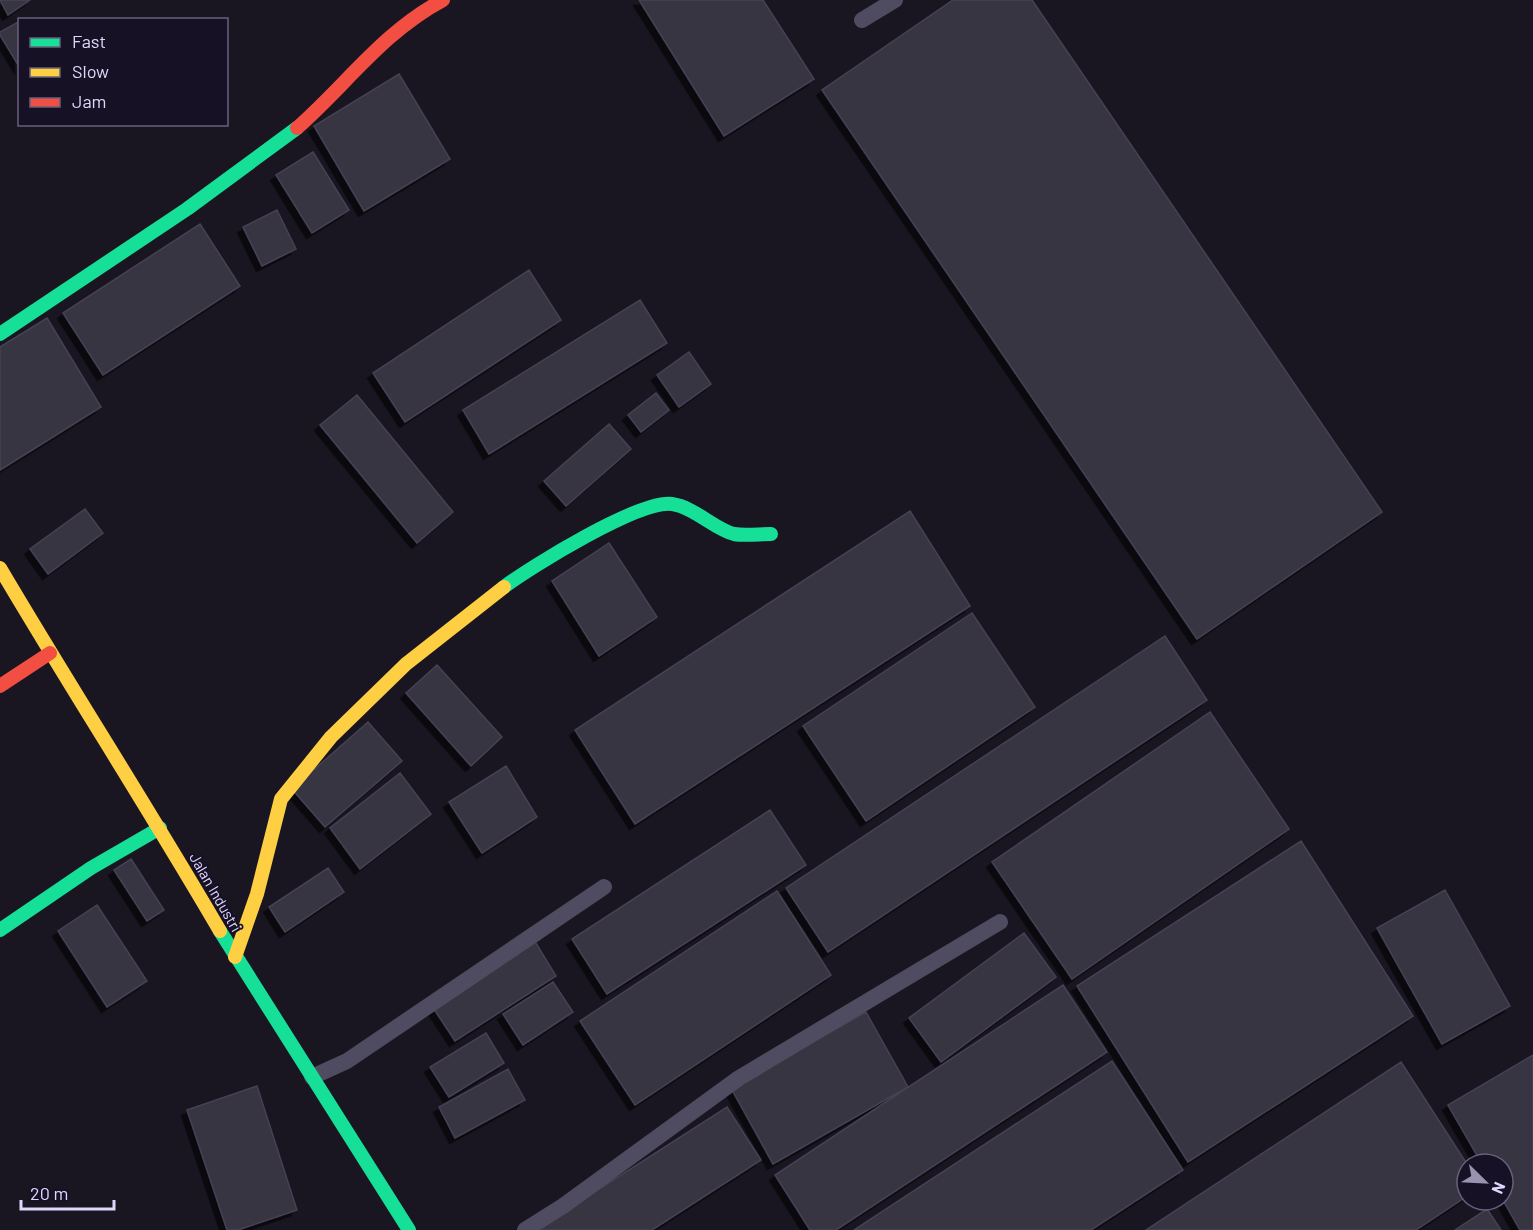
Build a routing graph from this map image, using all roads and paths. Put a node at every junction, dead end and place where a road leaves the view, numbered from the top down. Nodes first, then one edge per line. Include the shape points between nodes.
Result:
1 (443, 0) edge
2 (895, 0) edge
3 (862, 20) dead end
4 (0, 334) edge
5 (771, 534) dead end
6 (0, 568) edge
7 (50, 653) junction
8 (0, 686) edge
9 (160, 828) junction
10 (604, 887) dead end
11 (1000, 922) dead end
12 (0, 930) edge
13 (235, 957) junction
14 (312, 1077) junction
15 (409, 1230) edge
16 (525, 1230) edge

1 - 4 street via 402,24 298,127 186,212
2 - 3 lane
5 - 13 street via 733,534 672,504 625,516 525,571 406,664 331,737 281,799 257,894
6 - 7 street, Jalan Industri
7 - 8 street
7 - 9 street, Jalan Industri
9 - 12 street via 91,867
9 - 13 street, Jalan Industri
10 - 14 lane via 347,1061
11 - 16 lane via 739,1078
13 - 14 street, Jalan Industri
14 - 15 street, Jalan Industri

